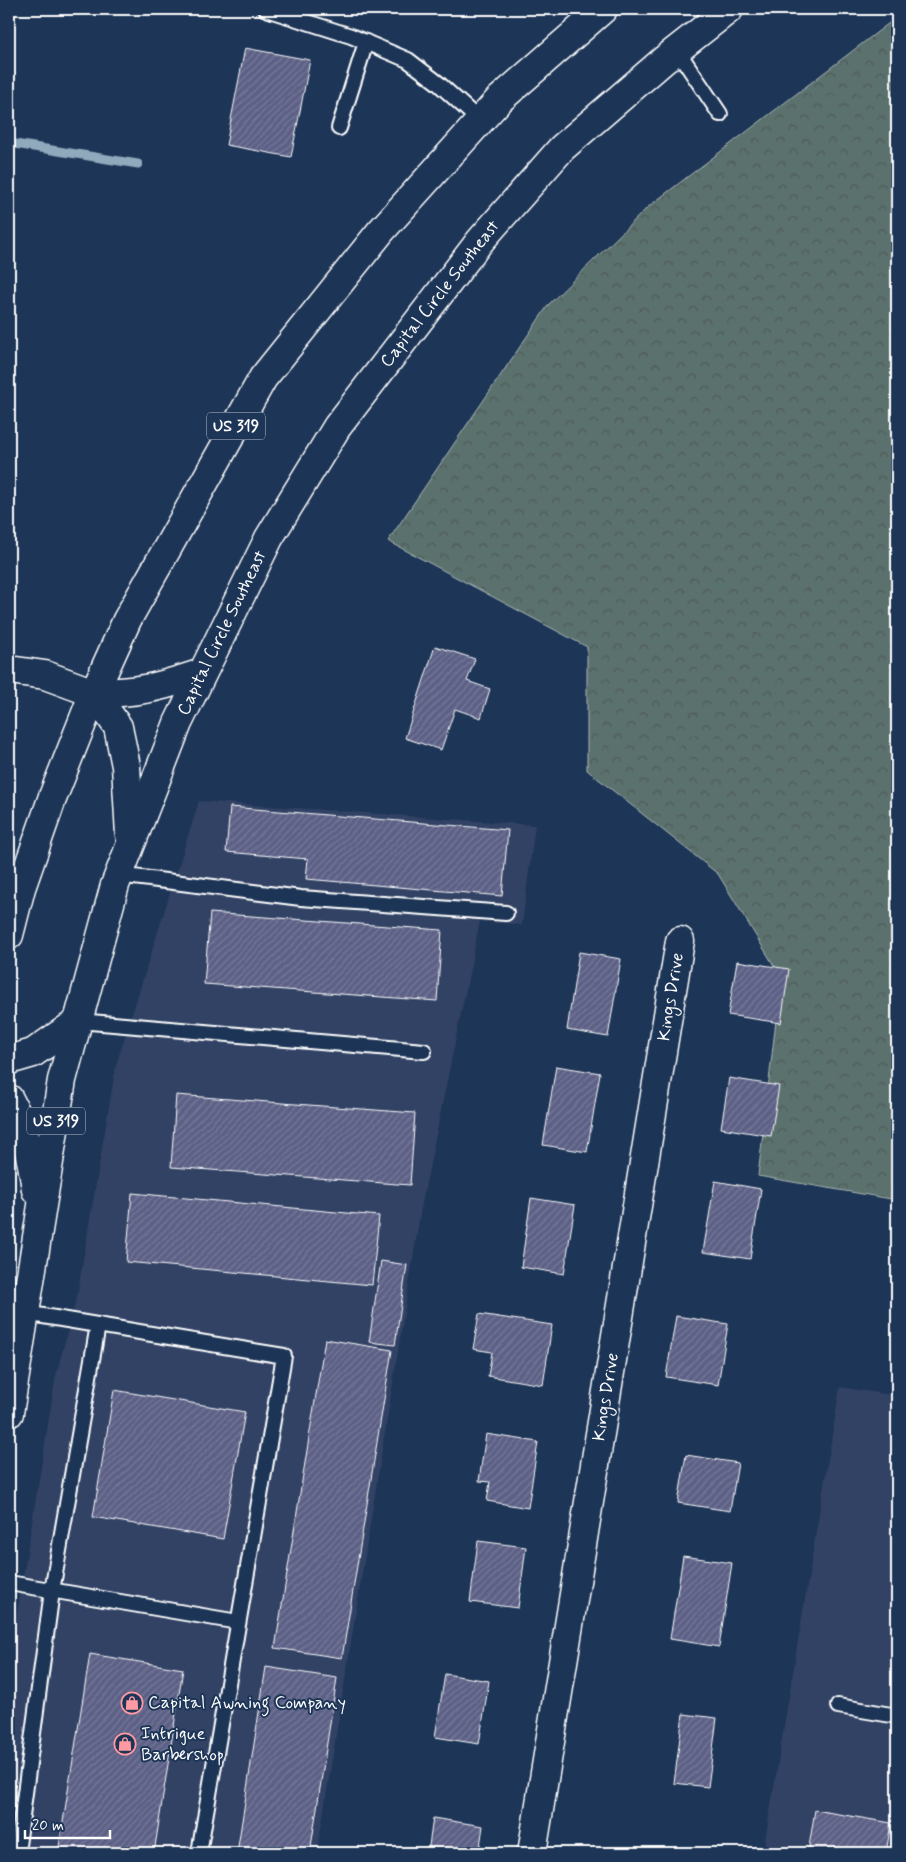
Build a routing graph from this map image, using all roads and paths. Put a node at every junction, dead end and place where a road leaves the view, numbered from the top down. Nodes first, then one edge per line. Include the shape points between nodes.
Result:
1 (266, 9) edge
2 (603, 9) edge
3 (729, 9) edge
4 (366, 42) junction
5 (677, 50) junction
6 (720, 114) dead end
7 (480, 120) junction
8 (339, 128) dead end
9 (9, 670) edge
10 (202, 673) junction
11 (94, 693) junction
12 (130, 844) junction
13 (118, 875) junction
14 (506, 912) dead end
15 (9, 935) edge
16 (680, 941) dead end
17 (78, 1021) junction
18 (424, 1051) dead end
19 (9, 1060) edge
20 (9, 1099) edge
21 (39, 1221) junction
22 (25, 1313) junction
23 (98, 1325) junction
24 (9, 1413) edge
25 (9, 1583) edge
26 (52, 1591) junction
27 (238, 1622) junction
28 (838, 1706) dead end
29 (897, 1716) edge
30 (17, 1853) edge
31 (199, 1853) edge
32 (532, 1853) edge

1 - 4 lane
2 - 7 main road, US 319
3 - 5 main road, Capital Circle Southeast / US 319
4 - 7 lane via 408,60
4 - 8 lane
5 - 6 lane
5 - 10 main road, Capital Circle Southeast / US 319 via 562,148 480,241 415,323 337,428 274,529
7 - 11 main road, US 319 via 381,231 263,378 127,620
9 - 11 main road via 45,675
10 - 11 main road via 159,688 129,693
10 - 12 main road, Capital Circle Southeast / US 319 via 178,722
11 - 12 main road via 118,727 126,766
11 - 15 main road, US 319 via 21,888
12 - 13 main road, Capital Circle Southeast / US 319
13 - 14 lane via 301,898
13 - 17 main road, Capital Circle Southeast / US 319
16 - 32 main road, Kings Drive
17 - 18 lane
17 - 19 main road via 33,1053
17 - 21 main road, Capital Circle Southeast / US 319 via 62,1080
20 - 21 main road via 21,1120 32,1157
21 - 22 main road, Capital Circle Southeast / US 319
22 - 23 lane
22 - 24 main road, Capital Circle Southeast / US 319
23 - 26 lane
23 - 27 lane via 284,1356
25 - 26 lane
26 - 27 lane
26 - 30 lane
27 - 31 lane
28 - 29 lane

